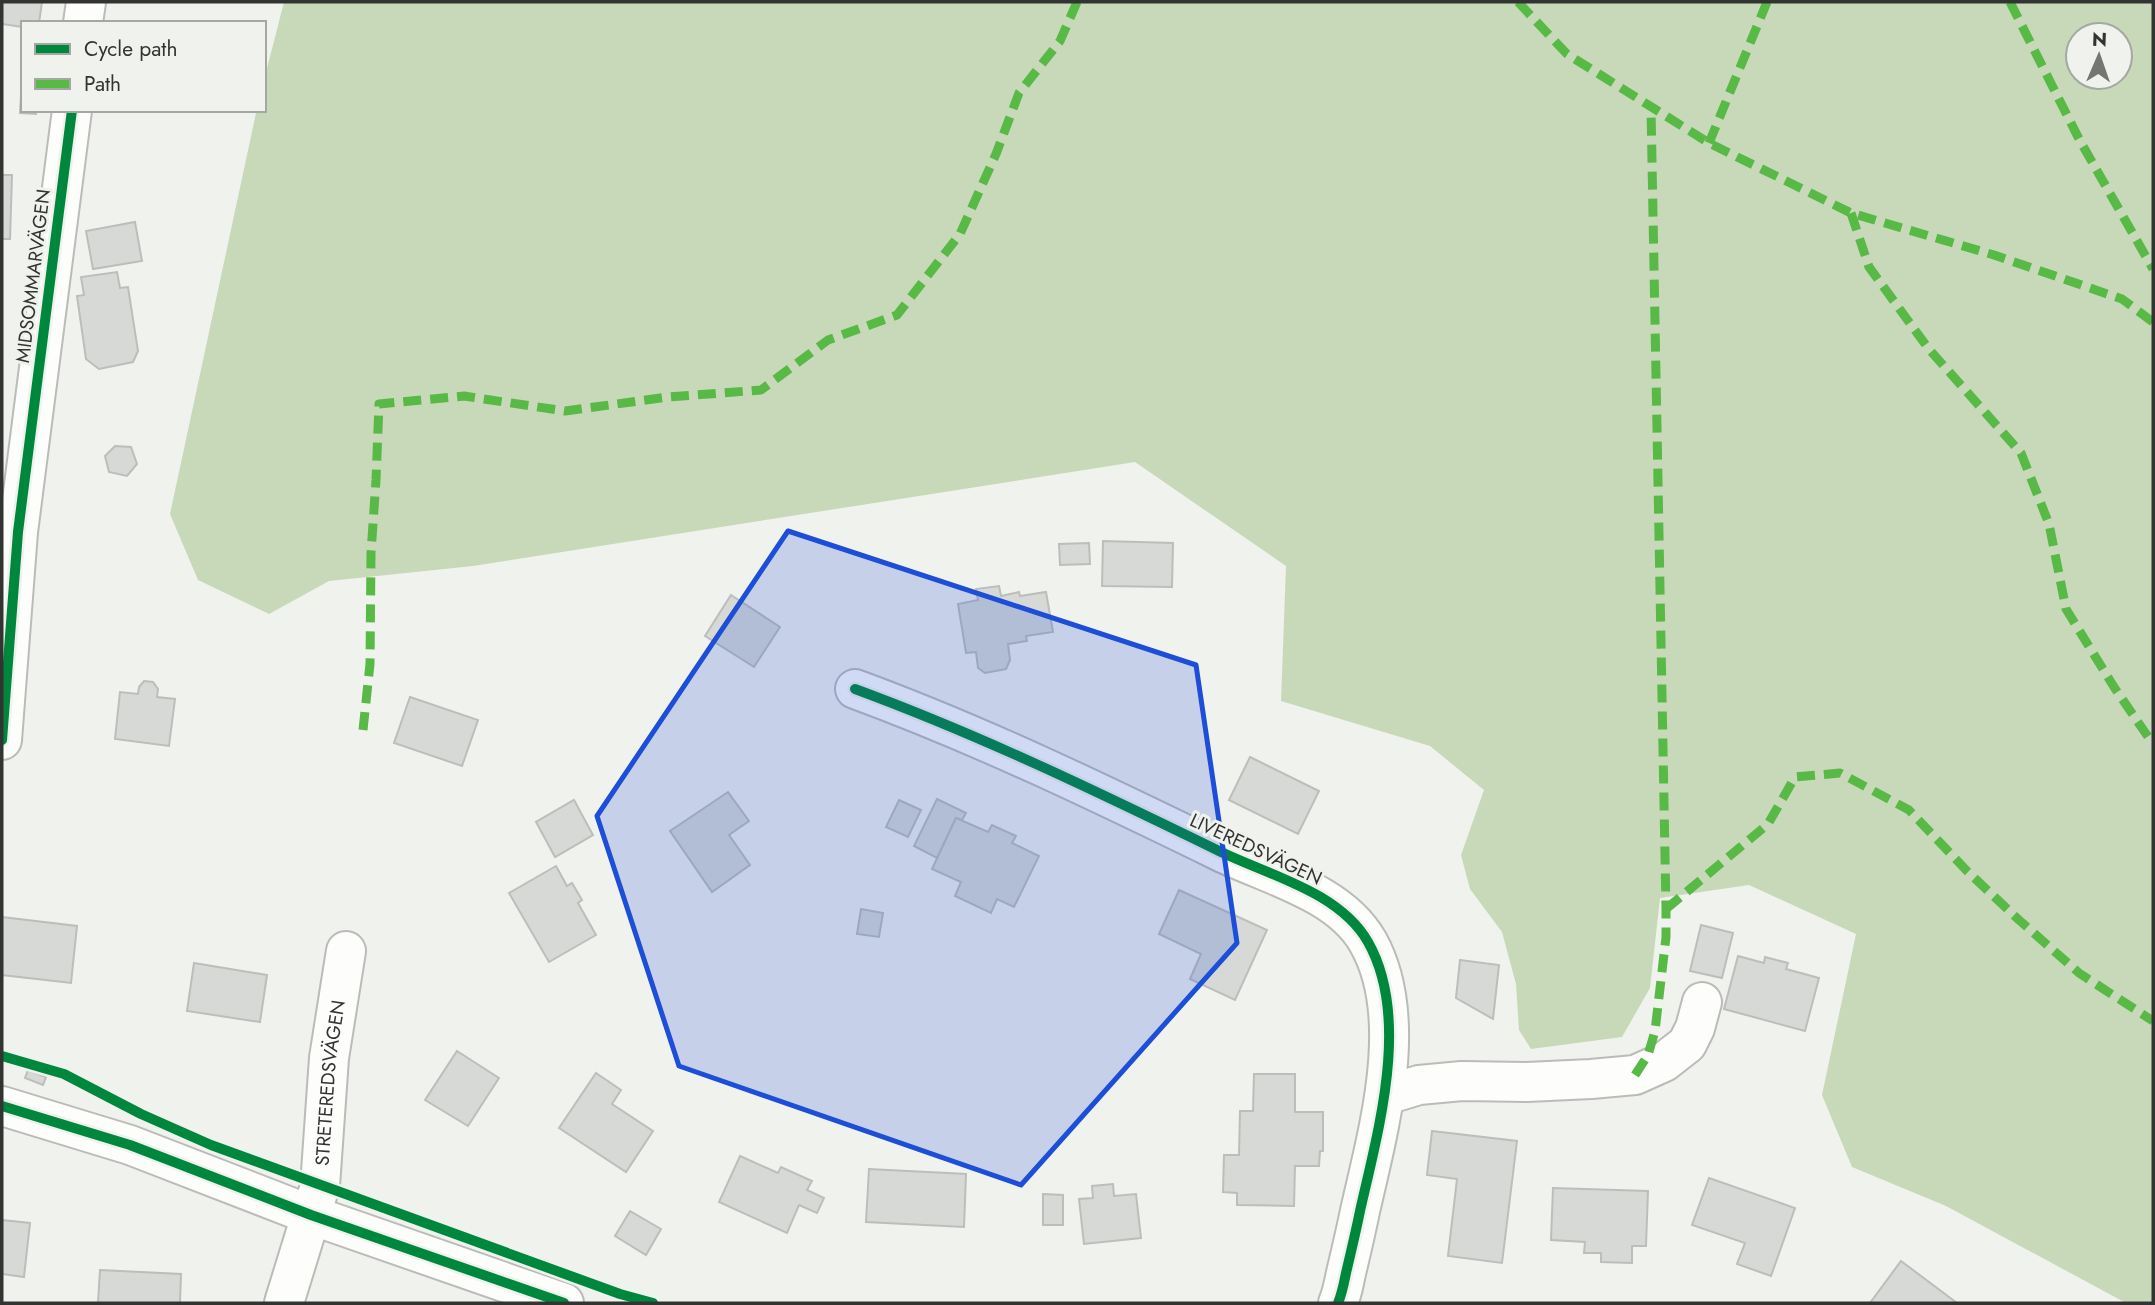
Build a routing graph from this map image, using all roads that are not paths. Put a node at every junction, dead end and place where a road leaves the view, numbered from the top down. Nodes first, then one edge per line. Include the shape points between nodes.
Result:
1 (86, 2) edge
2 (83, 21) edge
3 (72, 112) edge
4 (855, 689) dead end
5 (2, 740) edge
6 (346, 951) dead end
7 (1702, 1002) dead end
8 (1385, 1095) junction
9 (2, 1106) edge
10 (311, 1216) junction
11 (284, 1303) edge
12 (564, 1303) edge
13 (1338, 1303) edge

1 - 2 street
3 - 5 street, MIDSOMMARVÄGEN via 18,532
4 - 8 street, LIVEREDSVÄGEN via 1012,752 1232,858 1303,887 1347,915 1367,940 1382,973 1389,1017
6 - 10 street, STRETEREDSVÄGEN via 329,1058 320,1186
7 - 8 street via 1688,1044 1635,1075 1440,1083
8 - 13 street, LIVEREDSVÄGEN
9 - 10 street via 130,1145
10 - 11 street, STRETEREDSVÄGEN
10 - 12 street

